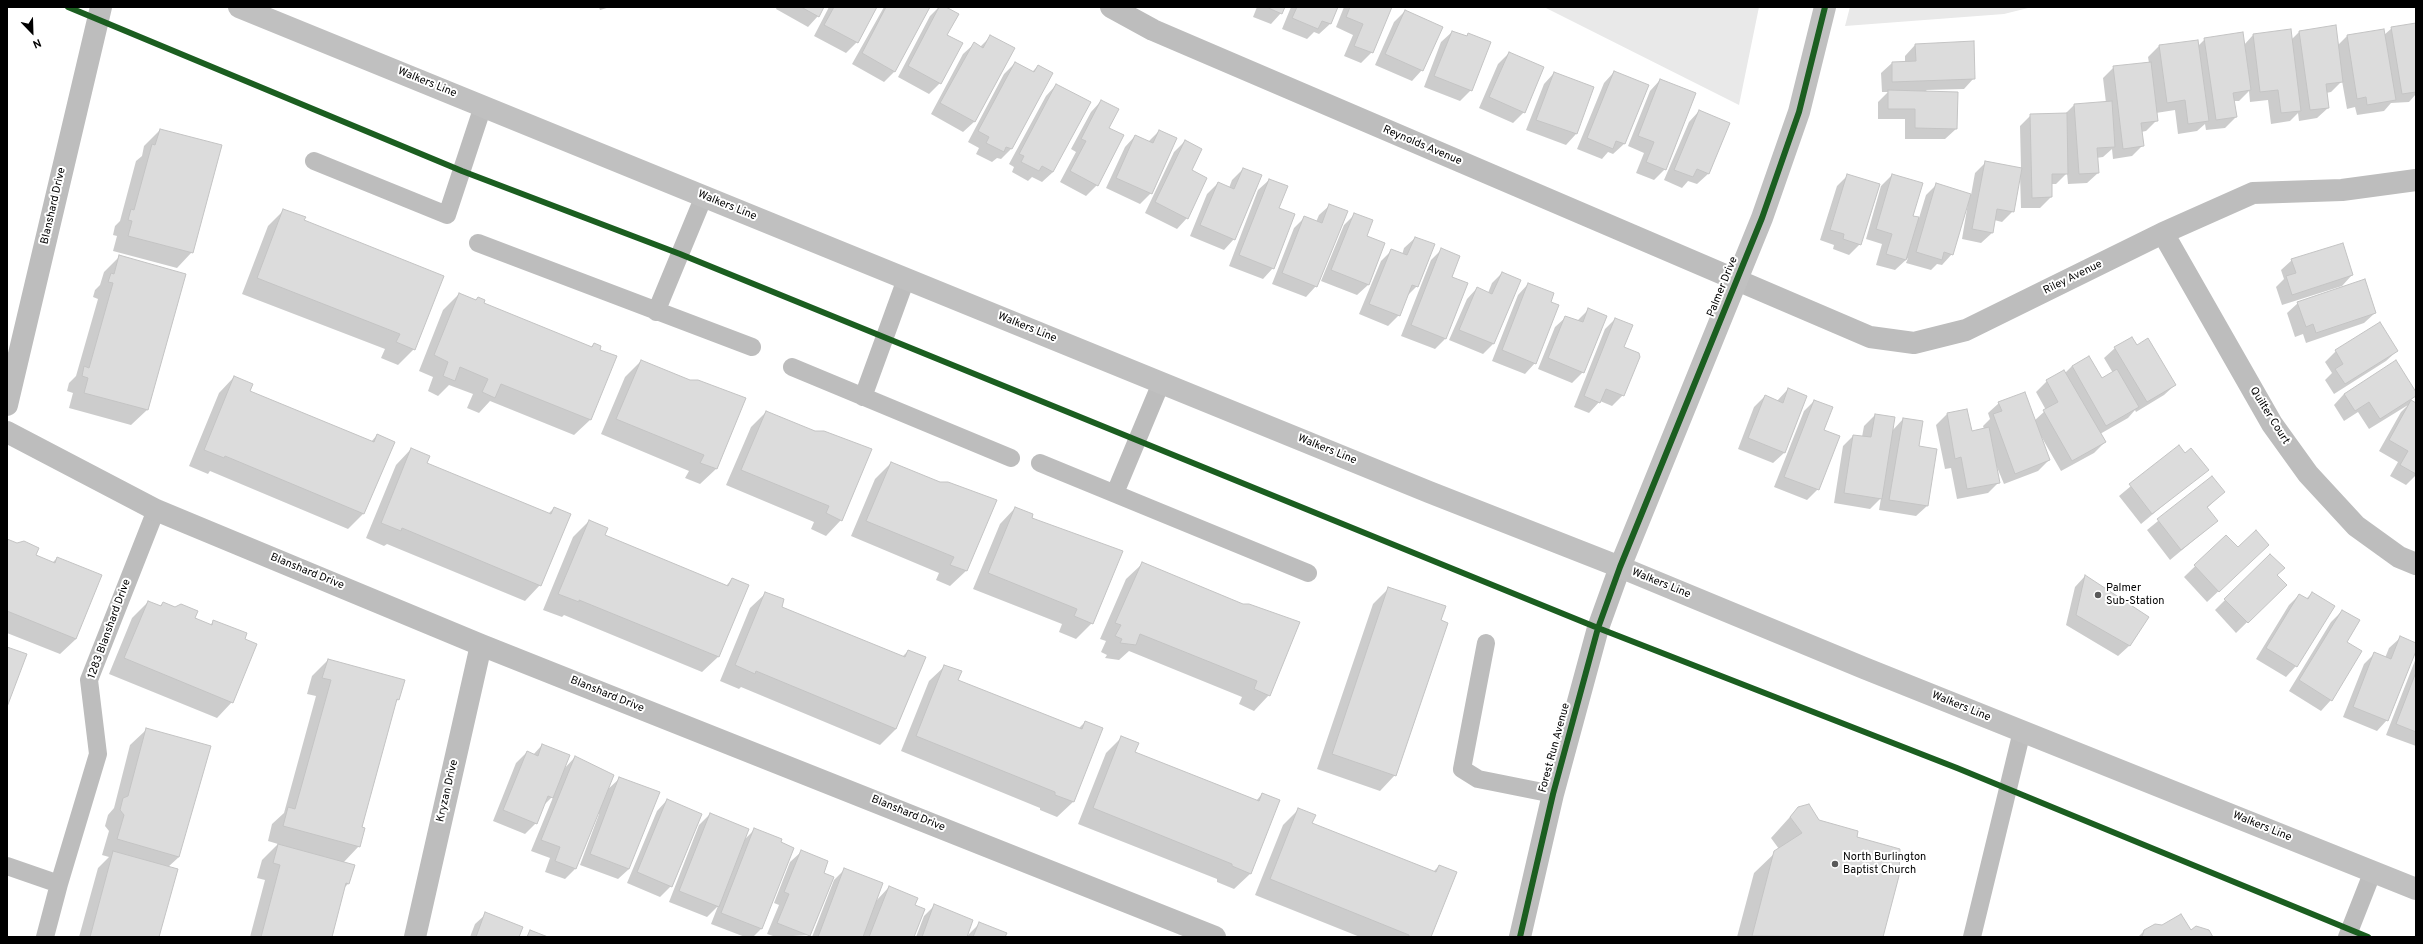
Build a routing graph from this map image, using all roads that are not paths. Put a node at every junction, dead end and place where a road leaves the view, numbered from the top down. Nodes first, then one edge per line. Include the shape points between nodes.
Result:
1 (101, 7) edge
2 (239, 7) edge
3 (1111, 7) edge
4 (1825, 7) edge
5 (483, 106) junction
6 (314, 161) dead end
7 (2416, 180) edge
8 (704, 196) junction
9 (2163, 233) junction
10 (478, 243) dead end
11 (906, 279) junction
12 (1736, 282) junction
13 (656, 312) junction
14 (752, 347) dead end
15 (792, 367) dead end
16 (1161, 383) junction
17 (863, 397) junction
18 (7, 405) edge
19 (7, 432) edge
20 (1011, 458) dead end
21 (1040, 463) dead end
22 (1115, 493) junction
23 (156, 510) junction
24 (2416, 564) edge
25 (1620, 567) junction
26 (1308, 573) dead end
27 (1486, 643) dead end
28 (481, 645) junction
29 (2022, 732) junction
30 (1553, 794) junction
31 (7, 866) edge
32 (2373, 871) junction
33 (59, 884) junction
34 (2416, 889) edge
35 (45, 937) edge
36 (415, 937) edge
37 (1216, 937) edge
38 (1520, 937) edge
39 (1972, 937) edge
40 (2347, 937) edge

1 - 18 street, Blanshard Drive
2 - 5 main road, Walkers Line
3 - 12 street, Reynolds Avenue via 1153,30
4 - 12 main road, Palmer Drive via 1799,112 1762,218
5 - 6 lane via 447,215
5 - 8 main road, Walkers Line
7 - 9 street, Riley Avenue via 2342,190 2253,193
8 - 11 main road, Walkers Line
8 - 13 lane
9 - 12 street, Riley Avenue via 1966,330 1914,343 1870,338
9 - 24 street, Quilter Court via 2272,424 2308,474 2356,526 2399,557
10 - 13 lane
11 - 16 main road, Walkers Line
11 - 17 lane
12 - 25 main road, Palmer Drive
13 - 14 lane
15 - 17 lane
16 - 22 lane
16 - 25 main road, Walkers Line
17 - 20 lane
19 - 23 street, Blanshard Drive
21 - 22 lane
22 - 26 lane
23 - 28 street, Blanshard Drive
23 - 33 lane, 1283 Blanshard Drive via 90,680 98,754
25 - 29 main road, Walkers Line
25 - 30 street, Forest Run Avenue via 1598,628
27 - 30 lane via 1462,769 1478,779
28 - 36 street, Kryzan Drive
28 - 37 street, Blanshard Drive
29 - 32 main road, Walkers Line
29 - 39 lane
30 - 38 street, Forest Run Avenue
31 - 33 lane
32 - 34 main road, Walkers Line
32 - 40 lane
33 - 35 lane, 1283 Blanshard Drive

